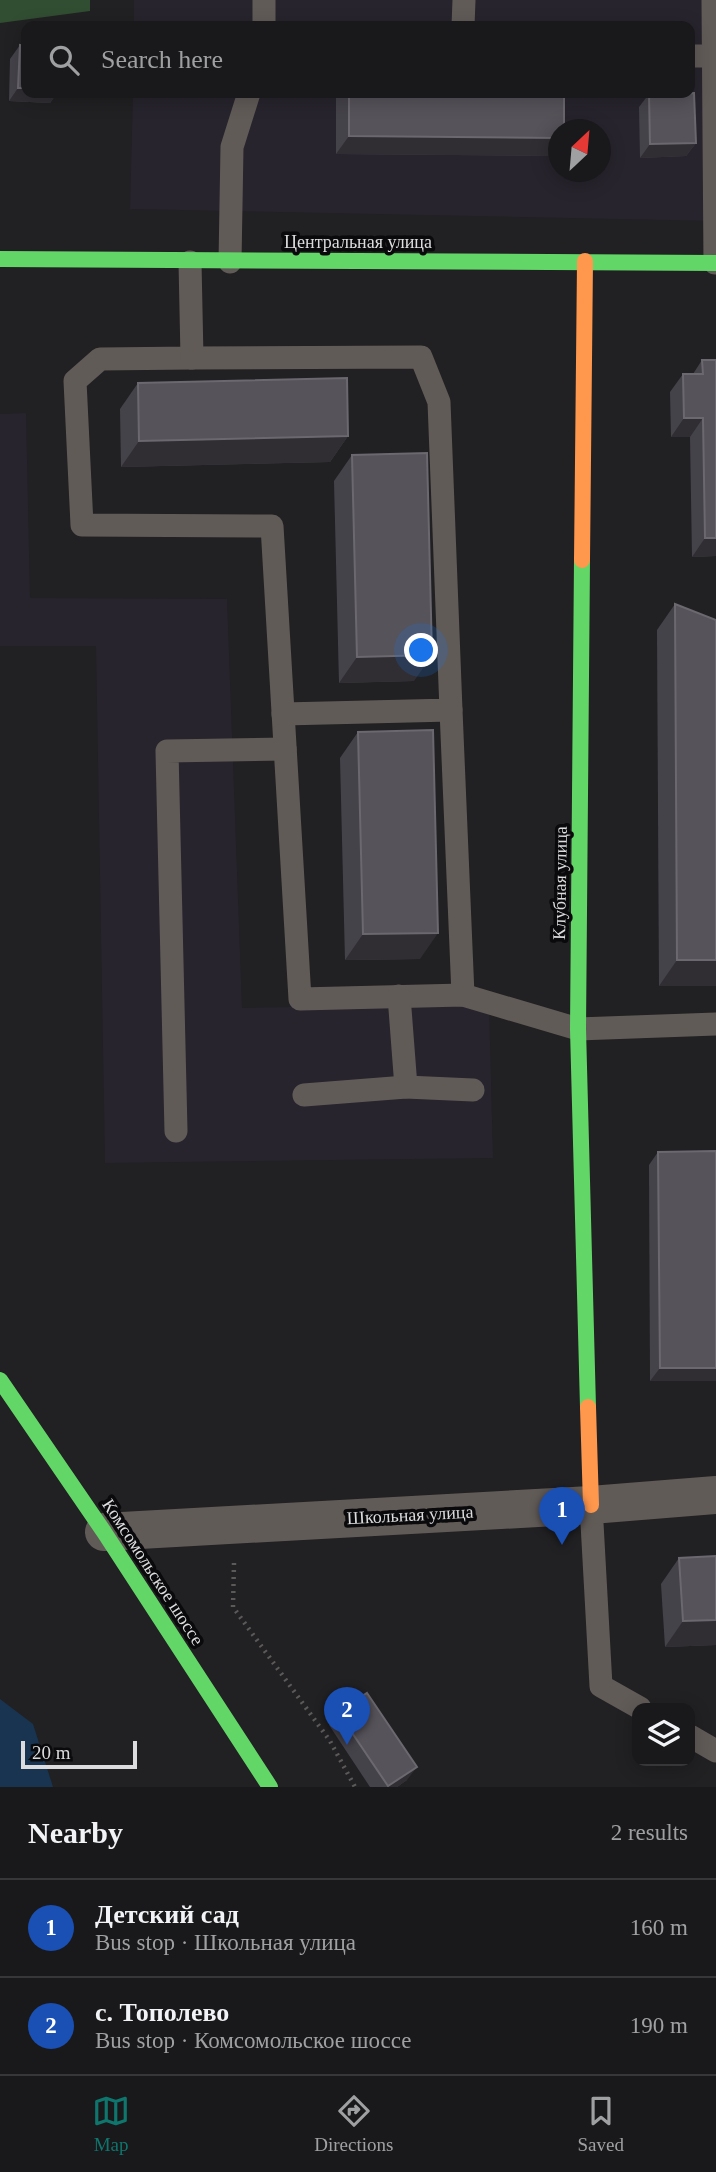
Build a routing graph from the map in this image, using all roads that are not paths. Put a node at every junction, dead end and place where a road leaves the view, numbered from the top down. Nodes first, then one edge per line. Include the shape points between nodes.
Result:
1 (264, 0) edge
2 (464, 0) edge
3 (713, 0) edge
4 (264, 21) edge
5 (463, 21) edge
6 (695, 56) edge
7 (713, 56) junction
8 (247, 98) edge
9 (0, 259) edge
10 (585, 261) junction
11 (190, 262) junction
12 (230, 262) junction
13 (715, 263) edge
14 (192, 358) junction
15 (451, 710) junction
16 (284, 714) junction
17 (285, 748) junction
18 (463, 995) junction
19 (399, 996) junction
20 (716, 1024) edge
21 (578, 1029) junction
22 (406, 1087) junction
23 (473, 1090) dead end
24 (304, 1096) dead end
25 (176, 1131) dead end
26 (0, 1380) edge
27 (716, 1495) edge
28 (591, 1505) junction
29 (104, 1531) junction
30 (632, 1703) edge
31 (695, 1739) edge
32 (716, 1751) edge
33 (270, 1787) edge

1 - 4 lane
2 - 5 lane
3 - 7 lane
6 - 7 lane
7 - 13 lane
8 - 12 lane via 232,147
9 - 11 main road, Центральная улица
10 - 12 main road, Центральная улица
10 - 13 main road, Центральная улица
10 - 21 main road, Клубная улица
11 - 12 main road, Центральная улица
11 - 14 lane
14 - 15 lane via 421,357 439,402
14 - 16 lane via 100,359 75,381 82,525 272,526
15 - 16 lane
15 - 18 lane
16 - 17 lane
17 - 19 lane via 300,999
17 - 25 lane via 167,751
18 - 19 lane
18 - 21 lane
19 - 22 lane
20 - 21 lane
21 - 28 main road, Клубная улица
22 - 23 lane
22 - 24 lane
26 - 29 main road, Комсомольское шоссе
27 - 28 street, Школьная улица
28 - 29 street, Школьная улица
28 - 30 lane via 601,1686
29 - 33 main road, Комсомольское шоссе
31 - 32 lane

